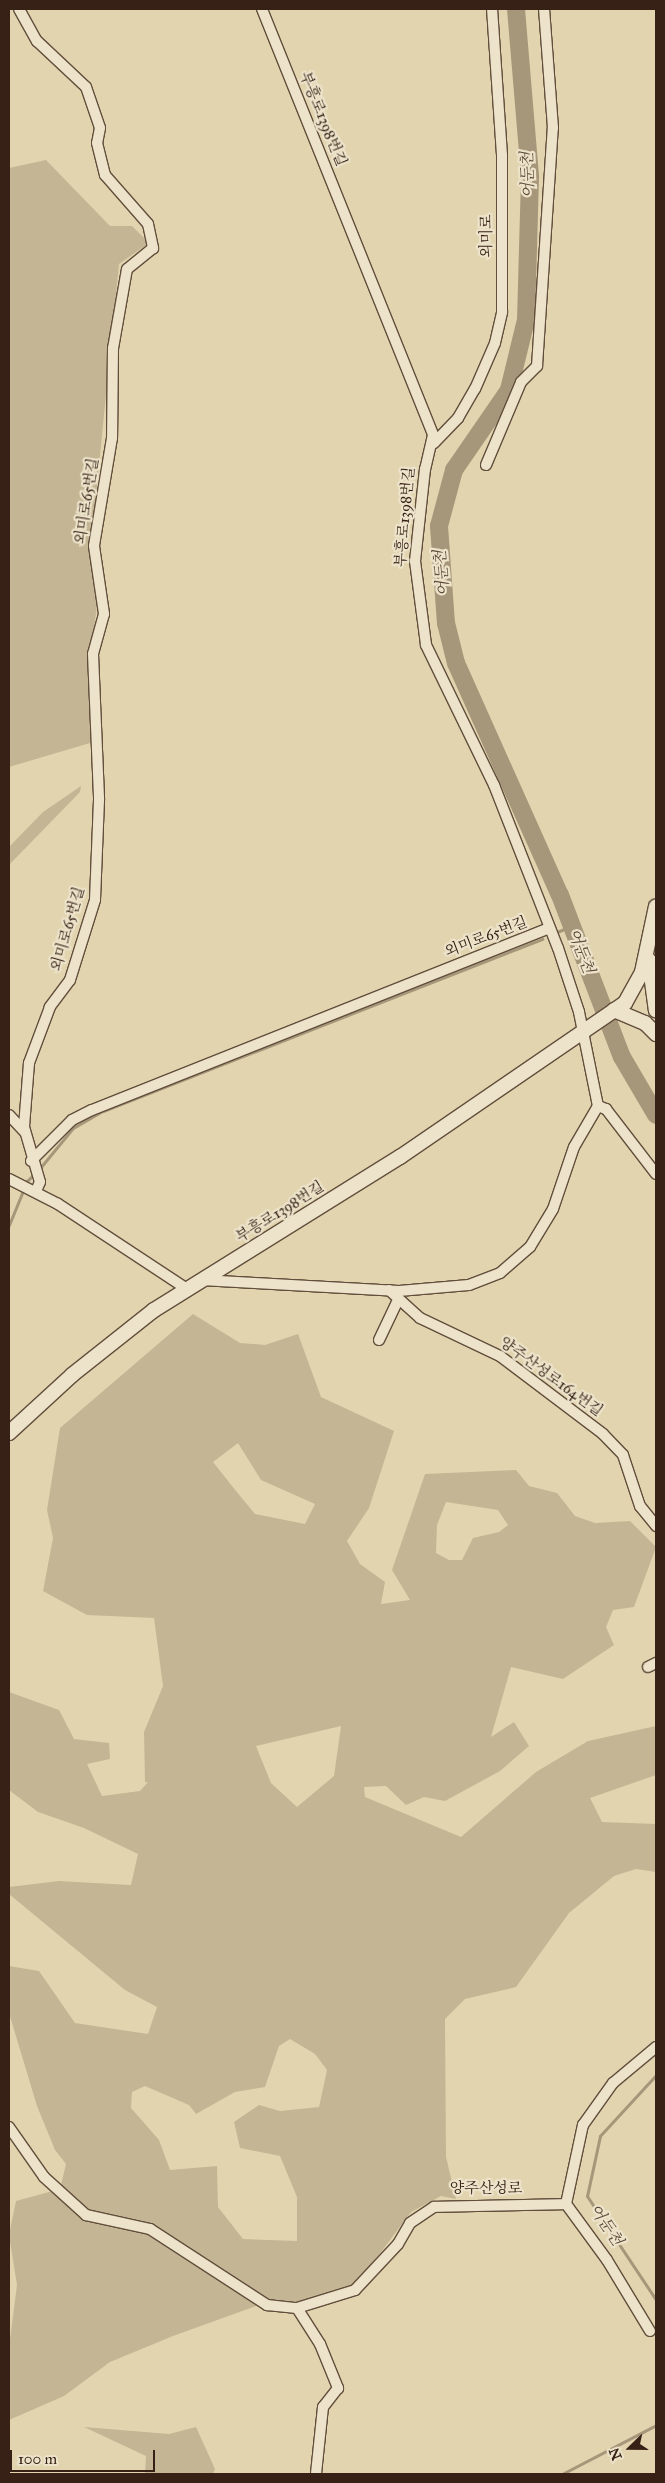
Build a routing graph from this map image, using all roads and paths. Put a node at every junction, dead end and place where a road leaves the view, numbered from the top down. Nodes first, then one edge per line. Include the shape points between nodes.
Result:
1 (19, 9) edge
2 (262, 9) edge
3 (492, 9) edge
4 (544, 9) edge
5 (434, 443) junction
6 (486, 465) dead end
7 (656, 906) edge
8 (549, 928) junction
9 (651, 935) edge
10 (636, 986) junction
11 (614, 1010) junction
12 (656, 1011) edge
13 (656, 1024) edge
14 (583, 1029) junction
15 (656, 1034) edge
16 (598, 1106) junction
17 (9, 1115) edge
18 (24, 1132) junction
19 (34, 1169) junction
20 (656, 1174) edge
21 (9, 1179) edge
22 (29, 1188) junction
23 (200, 1280) junction
24 (187, 1289) junction
25 (395, 1294) junction
26 (379, 1340) dead end
27 (9, 1433) edge
28 (656, 1526) edge
29 (656, 2047) edge
30 (9, 2127) edge
31 (566, 2204) junction
32 (297, 2308) junction
33 (650, 2331) dead end
34 (316, 2474) edge

1 - 18 street, 외미로65번길 via 37,41 86,87 100,128 97,144 106,175 114,190 134,206 148,224 153,248 126,269 113,348 112,438 94,546 104,614 93,654 99,800 95,900 70,980 50,1006 31,1056
2 - 5 street, 부흥로1398번길
3 - 5 street, 외미로 via 502,155 502,312 495,343 476,389 458,418
4 - 6 street via 553,128 537,366 522,382
5 - 8 street, 부흥로1398번길 via 425,469 415,560 426,645 494,785
7 - 9 street
8 - 14 street, 부흥로1398번길
8 - 19 street, 외미로65번길 via 92,1110 72,1120
9 - 10 street
9 - 12 street via 651,990
10 - 11 street, 부흥로1398번길 via 632,996
10 - 13 street
11 - 14 street, 부흥로1398번길
11 - 15 street via 644,1024
14 - 16 street, 부흥로1398번길
14 - 23 street, 부흥로1398번길 via 400,1157
16 - 20 street via 606,1109
16 - 25 street via 574,1147 554,1209 530,1246 500,1273 469,1285
17 - 18 street, 외미로65번길
18 - 19 street, 외미로65번길
19 - 22 street, 외미로65번길
21 - 22 street
22 - 24 street
23 - 24 street, 부흥로1398번길
23 - 25 street
24 - 27 street, 부흥로1398번길 via 115,1339
25 - 26 street
25 - 28 street, 양주산성로164번길 via 420,1318 500,1356 603,1434 623,1455 640,1506
29 - 31 street via 613,2083 583,2125
30 - 32 street, 양주산성로 via 44,2177 86,2215 150,2229 267,2306
31 - 32 street, 양주산성로 via 434,2207 410,2222 398,2244 355,2290
31 - 33 street via 612,2266
32 - 34 street via 320,2344 338,2388 323,2407

